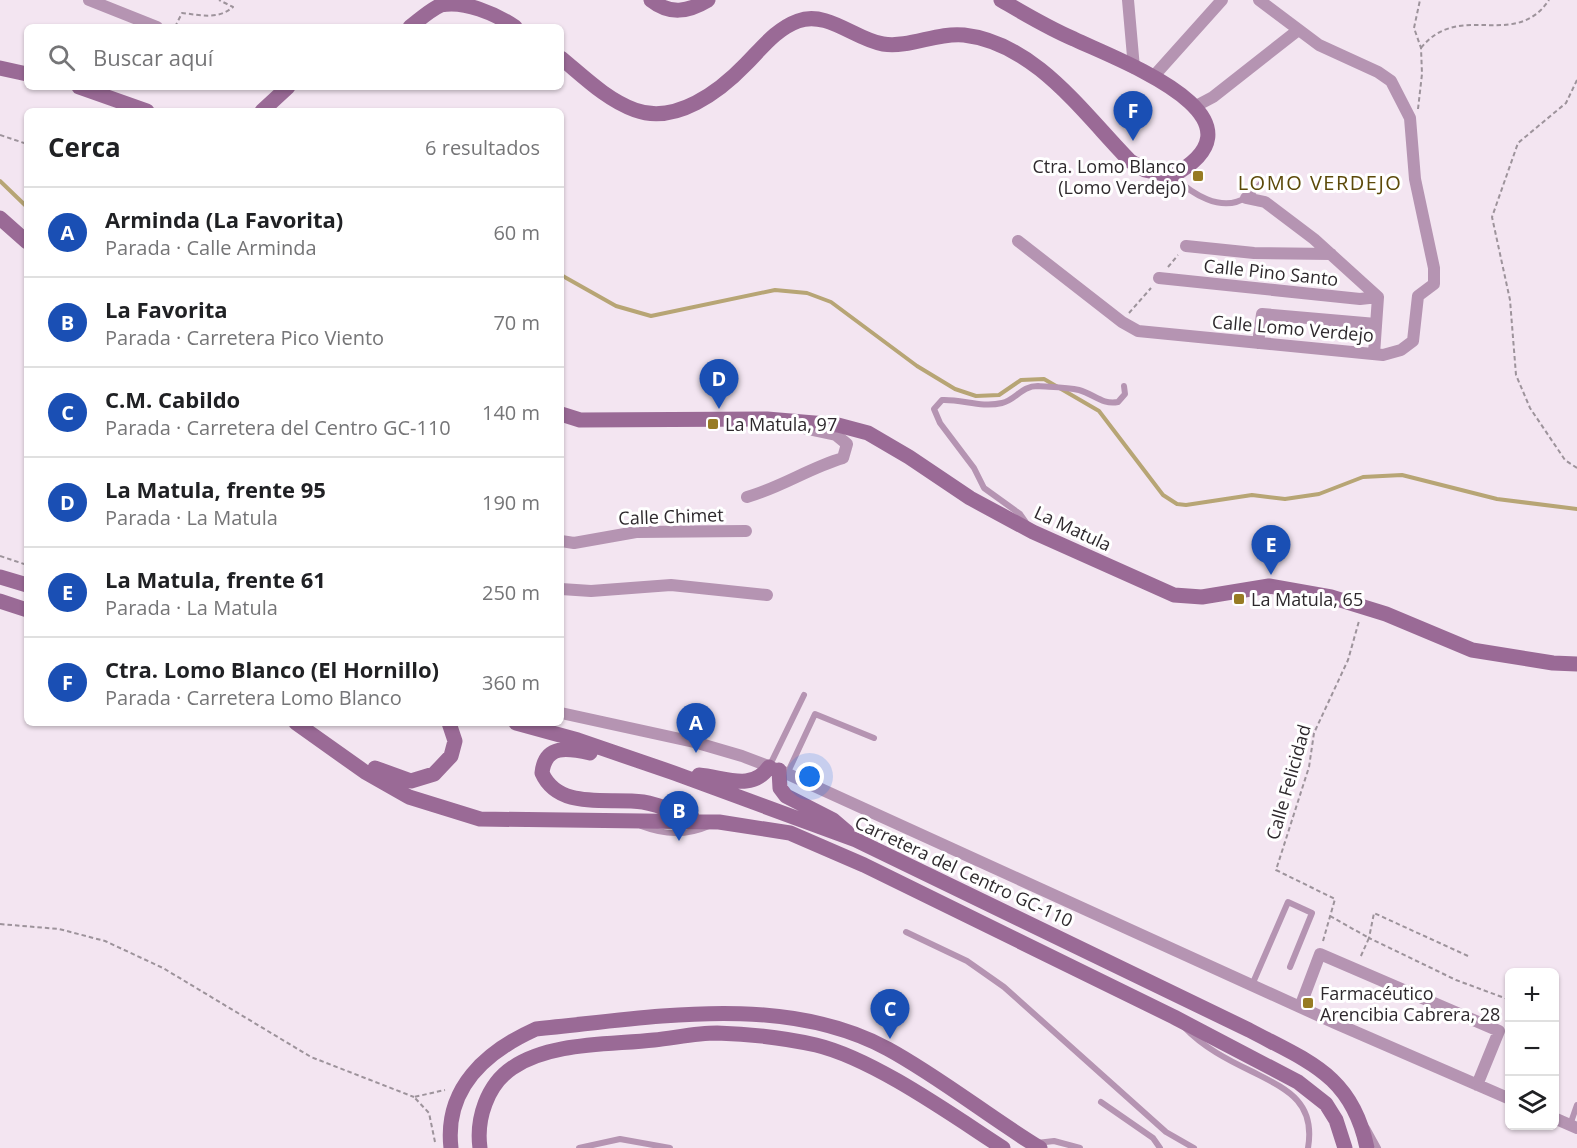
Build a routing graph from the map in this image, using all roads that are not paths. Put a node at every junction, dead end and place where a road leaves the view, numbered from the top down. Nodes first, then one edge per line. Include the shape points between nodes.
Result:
1 (89, 0) edge
2 (651, 0) edge
3 (708, 0) edge
4 (1001, 0) edge
5 (1128, 0) edge
6 (1222, 0) edge
7 (1259, 0) edge
8 (149, 24) edge
9 (414, 24) edge
10 (510, 24) edge
11 (1297, 31) junction
12 (564, 60) edge
13 (0, 68) edge
14 (1134, 68) junction
15 (24, 73) edge
16 (1153, 77) junction
17 (88, 90) edge
18 (285, 90) edge
19 (1196, 106) junction
20 (138, 108) edge
21 (265, 108) edge
22 (1172, 176) junction
23 (1264, 180) dead end
24 (1246, 198) junction
25 (0, 218) edge
26 (24, 239) edge
27 (1018, 241) dead end
28 (1186, 246) dead end
29 (1330, 254) junction
30 (1159, 278) dead end
31 (1378, 297) junction
32 (1376, 324) junction
33 (1258, 343) junction
34 (1374, 354) junction
35 (1124, 386) dead end
36 (564, 415) edge
37 (767, 419) junction
38 (747, 497) dead end
39 (746, 531) dead end
40 (1032, 532) junction
41 (564, 541) edge
42 (0, 577) edge
43 (24, 584) edge
44 (564, 589) edge
45 (767, 595) dead end
46 (0, 601) edge
47 (24, 609) edge
48 (1577, 664) edge
49 (804, 695) dead end
50 (564, 714) edge
51 (300, 726) edge
52 (450, 726) edge
53 (527, 726) edge
54 (874, 738) dead end
55 (331, 748) junction
56 (778, 770) junction
57 (674, 772) junction
58 (713, 822) junction
59 (856, 840) junction
60 (906, 932) dead end
61 (1290, 967) dead end
62 (1252, 985) junction
63 (1300, 1007) junction
64 (1174, 1017) junction
65 (1477, 1085) junction
66 (1505, 1097) edge
67 (1101, 1102) dead end
68 (1577, 1105) edge
69 (1359, 1118) junction
70 (1559, 1120) edge
71 (1574, 1126) edge
72 (1036, 1146) edge
73 (451, 1148) edge
74 (480, 1148) edge
75 (579, 1148) edge
76 (670, 1148) edge
77 (1003, 1148) edge
78 (1080, 1148) edge
79 (1161, 1148) edge
80 (1194, 1148) edge
81 (1308, 1148) edge
82 (1345, 1148) edge
83 (1367, 1148) edge
84 (1378, 1148) edge

1 - 8 street
2 - 3 main road via 663,9 680,12
4 - 14 main road
5 - 14 street
6 - 16 street
7 - 11 street, Calle Lomo Verdejo
9 - 10 main road via 441,4 461,2
11 - 19 street
11 - 34 street, Calle Lomo Verdejo via 1391,81 1410,118 1415,179 1434,284 1418,296 1413,341 1401,351
12 - 22 main road via 621,104 638,111 663,113 689,106 724,86 782,28 800,19 830,22 885,44 962,34 1011,47 1061,90 1130,161 1145,170
13 - 15 main road
14 - 16 main road
16 - 19 main road
17 - 20 main road
18 - 21 main road
19 - 22 main road via 1205,123 1207,149 1193,165
22 - 24 lane via 1191,193 1209,200 1227,203
23 - 24 lane
24 - 29 street via 1265,202
25 - 26 main road
27 - 33 street, Calle Lomo Verdejo via 1138,331
28 - 29 street via 1254,253
29 - 31 street
30 - 31 street, Calle Pino Santo via 1360,299
31 - 32 street
32 - 33 street via 1262,314
32 - 34 street
33 - 34 street, Calle Lomo Verdejo
35 - 40 lane via 1125,394 1118,402 1107,404 1080,390 1037,386 1026,387 1004,403 976,405 942,400 934,409 984,489 1020,514
36 - 37 main road, La Matula via 580,420
37 - 38 street via 836,435 847,444 843,458 819,465 776,489
37 - 40 main road, La Matula via 838,425 867,433
39 - 41 street, Calle Chimet via 636,532 574,543
40 - 48 main road, La Matula via 1173,596 1202,597 1269,586 1331,597 1472,650
42 - 43 main road
44 - 45 street via 671,585
46 - 47 main road
49 - 56 lane
50 - 56 street via 694,742
51 - 55 main road
52 - 55 main road via 455,741 451,756 443,768 423,779 411,781 390,775
53 - 57 main road, Carretera del Centro GC-110
54 - 56 lane via 815,714
55 - 58 main road via 409,797 480,819
56 - 57 main road via 745,783
56 - 59 main road via 780,788 786,796 833,820
56 - 62 street
57 - 58 main road via 566,748 546,758 542,773 556,793 570,798 642,802
57 - 59 main road, Carretera del Centro GC-110
58 - 64 main road, Carretera del Centro GC-110 via 790,833 864,865
59 - 69 main road, Carretera del Centro GC-110 via 1303,1059 1336,1081
60 - 80 lane via 967,961 1004,987 1166,1132
61 - 62 lane via 1312,913 1288,902
62 - 63 street
63 - 65 street
63 - 65 street via 1320,954 1499,1031
64 - 81 lane via 1198,1041 1292,1093 1308,1119
64 - 82 main road, Carretera del Centro GC-110 via 1260,1060 1315,1094 1336,1120
65 - 66 street
67 - 79 lane via 1153,1138
68 - 71 lane
69 - 83 main road, Carretera del Centro GC-110
69 - 84 lane
70 - 71 street
72 - 73 main road via 887,1049 830,1025 734,1012 536,1029 510,1040 490,1054 463,1087 453,1115
72 - 78 lane via 1054,1141
74 - 77 main road via 478,1132 487,1099 498,1081 513,1068 557,1050 716,1033 817,1046 849,1058 943,1108
75 - 76 lane via 620,1139

